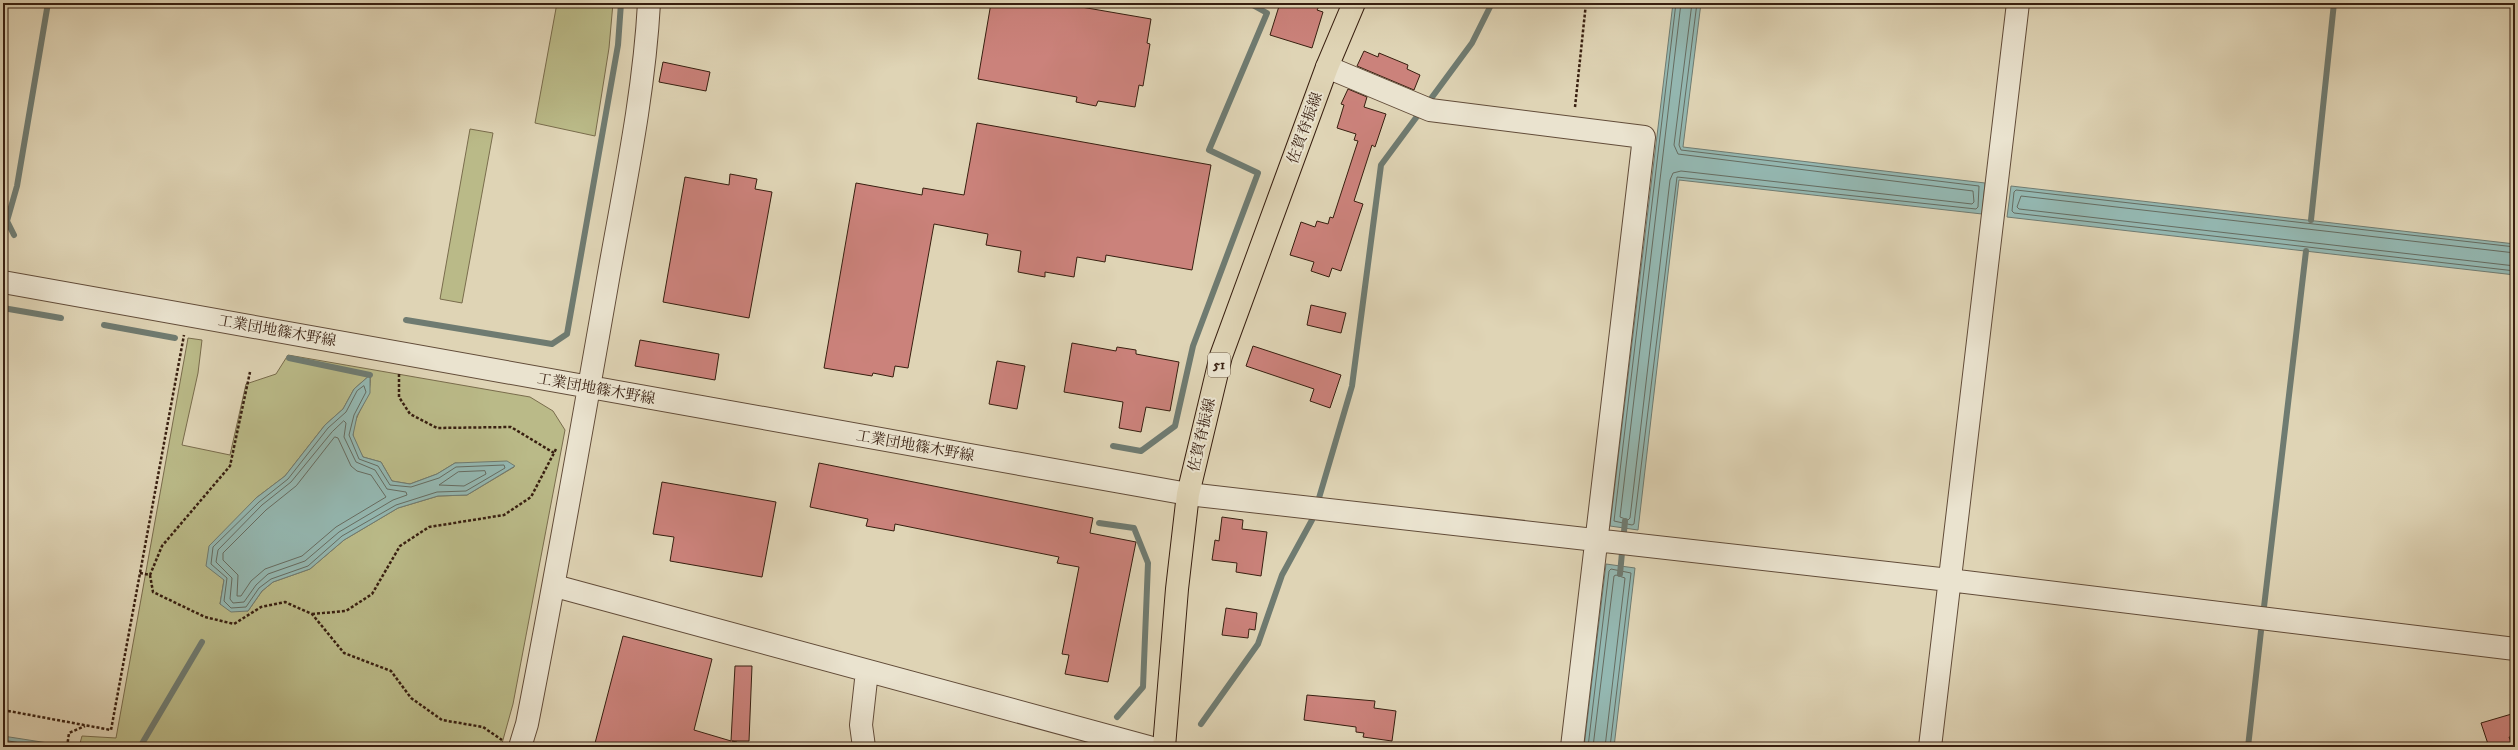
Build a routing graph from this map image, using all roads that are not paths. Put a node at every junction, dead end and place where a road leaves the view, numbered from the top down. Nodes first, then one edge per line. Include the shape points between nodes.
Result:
1 (649, 3) edge
2 (1354, 3) edge
3 (2018, 3) edge
4 (1327, 67) junction
5 (3, 282) edge
6 (589, 388) junction
7 (1188, 494) junction
8 (1613, 543) junction
9 (1949, 580) junction
10 (554, 586) junction
11 (2515, 649) edge
12 (867, 671) junction
13 (513, 745) edge
14 (864, 747) edge
15 (1149, 747) edge
16 (1164, 747) edge
17 (1572, 747) edge
18 (1930, 747) edge

1 - 6 street via 643,76
2 - 4 main road, 佐賀脊振線 / 51
3 - 9 street
4 - 7 main road, 佐賀脊振線 / 51 via 1222,356
4 - 8 street via 1424,108 1644,137
5 - 6 street, 工業団地篠木野線
6 - 7 street, 工業団地篠木野線
6 - 10 street
7 - 8 street, 工業団地篠木野線
7 - 16 main road, 佐賀脊振線 / 51
8 - 9 street, 工業団地篠木野線
8 - 17 street
9 - 11 street, 工業団地篠木野線
9 - 18 street
10 - 12 street
10 - 13 street via 527,724
12 - 14 street via 861,725
12 - 15 street

